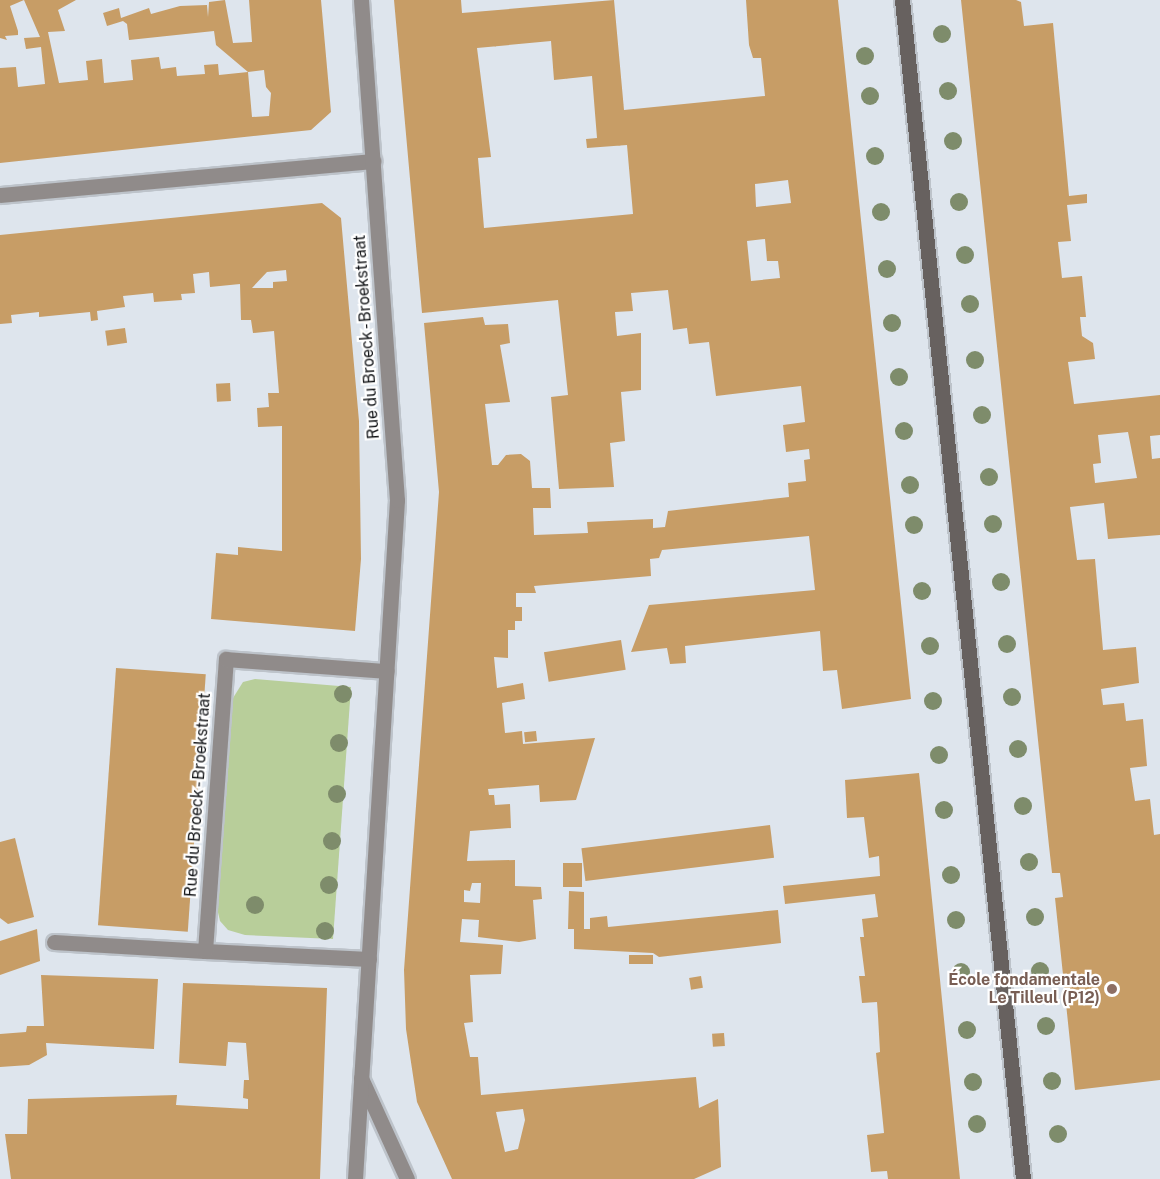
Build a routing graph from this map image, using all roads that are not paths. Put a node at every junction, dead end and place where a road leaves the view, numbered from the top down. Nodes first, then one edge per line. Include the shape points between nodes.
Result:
1 (361, 0) edge
2 (902, 0) edge
3 (373, 161) junction
4 (0, 195) edge
5 (387, 671) junction
6 (54, 942) dead end
7 (205, 951) junction
8 (369, 959) junction
9 (359, 1075) junction
10 (355, 1179) edge
11 (407, 1179) edge
12 (1023, 1179) edge

1 - 3 street, Rue du Broeck - Broekstraat
2 - 12 street
3 - 4 street
3 - 5 street, Rue du Broeck - Broekstraat via 397,500
5 - 7 street, Rue du Broeck - Broekstraat via 226,659
5 - 8 street, Rue du Broeck - Broekstraat
6 - 7 street
7 - 8 street
8 - 9 street, Rue du Broeck - Broekstraat
9 - 10 street, Rue du Broeck - Broekstraat
9 - 11 street

